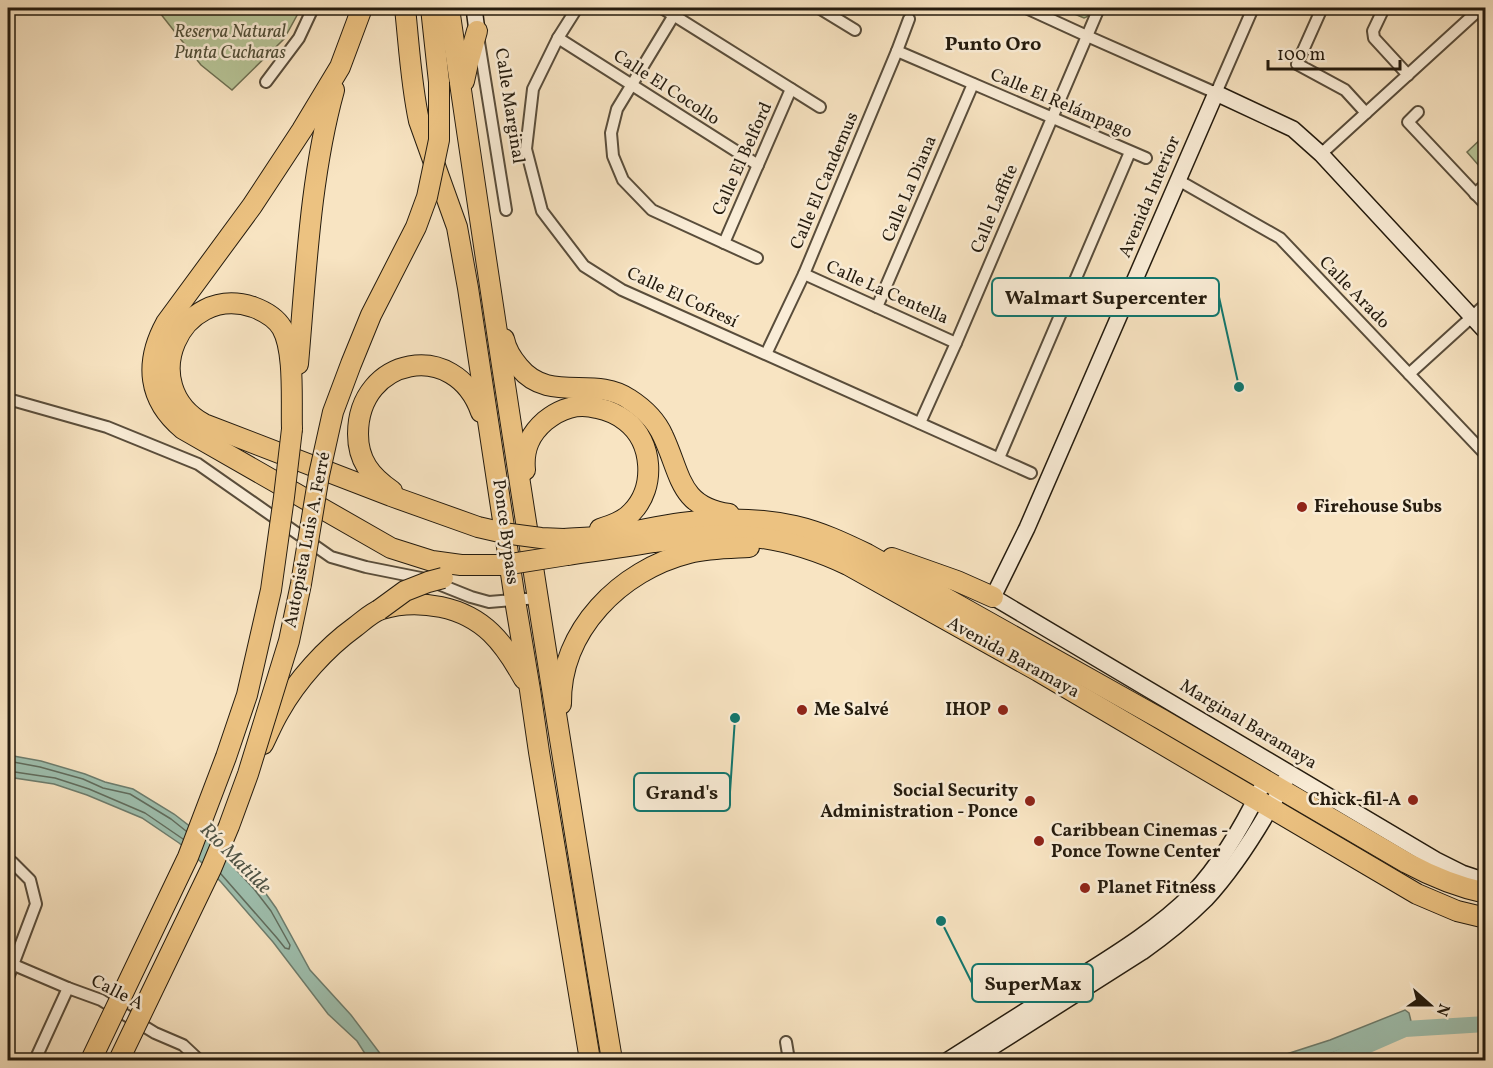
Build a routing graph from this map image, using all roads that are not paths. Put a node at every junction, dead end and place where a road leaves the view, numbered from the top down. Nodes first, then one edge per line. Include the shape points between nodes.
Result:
1 (313, 8) edge
2 (362, 8) edge
3 (405, 8) edge
4 (431, 8) edge
5 (449, 8) edge
6 (474, 8) edge
7 (577, 8) edge
8 (663, 8) edge
9 (1026, 8) edge
10 (1099, 8) edge
11 (1253, 8) edge
12 (1322, 8) edge
13 (1384, 8) edge
14 (1481, 8) edge
15 (823, 9) edge
16 (674, 15) junction
17 (909, 19) dead end
18 (855, 30) dead end
19 (477, 31) junction
20 (1087, 36) junction
21 (558, 38) junction
22 (897, 51) junction
23 (340, 67) junction
24 (1408, 75) junction
25 (266, 82) dead end
26 (973, 84) junction
27 (631, 85) junction
28 (791, 89) junction
29 (1216, 93) junction
30 (462, 102) junction
31 (820, 107) dead end
32 (1418, 112) dead end
33 (1366, 113) junction
34 (1051, 117) junction
35 (1130, 152) junction
36 (1322, 154) junction
37 (1146, 158) dead end
38 (758, 165) junction
39 (1178, 180) junction
40 (1485, 184) edge
41 (1475, 194) junction
42 (1485, 205) edge
43 (506, 210) dead end
44 (724, 243) junction
45 (757, 258) dead end
46 (804, 274) junction
47 (1485, 304) edge
48 (877, 307) junction
49 (1472, 317) junction
50 (1485, 332) edge
51 (501, 338) junction
52 (956, 343) junction
53 (766, 354) junction
54 (1409, 374) junction
55 (8, 399) edge
56 (920, 423) junction
57 (292, 429) junction
58 (491, 440) junction
59 (1485, 455) edge
60 (999, 459) junction
61 (1031, 473) dead end
62 (412, 503) junction
63 (523, 506) junction
64 (778, 524) junction
65 (845, 543) junction
66 (568, 544) junction
67 (800, 545) junction
68 (504, 565) junction
69 (993, 597) junction
70 (538, 598) junction
71 (515, 600) junction
72 (379, 610) junction
73 (530, 690) junction
74 (558, 733) junction
75 (248, 774) junction
76 (1277, 776) junction
77 (1263, 803) junction
78 (8, 861) edge
79 (1485, 881) edge
80 (1485, 893) edge
81 (1485, 918) edge
82 (14, 965) junction
83 (8, 978) edge
84 (68, 988) junction
85 (786, 1041) dead end
86 (35, 1060) edge
87 (91, 1060) edge
88 (119, 1060) edge
89 (199, 1060) edge
90 (590, 1060) edge
91 (612, 1060) edge
92 (789, 1060) edge
93 (948, 1060) edge
94 (972, 1060) edge

1 - 25 street via 299,38
2 - 23 highway
3 - 58 highway, Ponce Bypass via 416,106 457,227
4 - 75 highway, Autopista Luis A. Ferré, bridge via 439,82 439,140 427,197 371,315 333,412 289,641
5 - 30 highway
6 - 19 street, Calle Marginal
7 - 21 street, Calle El Cofresí
8 - 16 street
9 - 20 street
10 - 20 street, Calle Laffite
11 - 29 street, Avenida Interior
12 - 33 street via 1297,64 1346,90
13 - 24 street via 1373,31 1374,38
14 - 24 street
15 - 18 street
16 - 27 street
16 - 28 street
17 - 22 street, Calle El Candemus
19 - 30 highway via 464,78
19 - 43 street, Calle Marginal
20 - 29 street
20 - 34 street, Calle Laffite
21 - 27 street, Calle El Cocollo
21 - 53 street, Calle El Cofresí via 533,89 526,149 542,211 584,266 622,290
22 - 26 street, Calle El Relámpago
22 - 46 street, Calle El Candemus
23 - 57 highway, Autopista Luis A. Ferré via 316,180
23 - 68 highway via 252,206 166,323 152,360 155,389 166,413 190,434 373,539 432,561
24 - 33 street
26 - 34 street, Calle El Relámpago
26 - 48 street, Calle La Diana
27 - 38 street, Calle El Cocollo
27 - 44 street via 617,109 611,133 613,156 623,180 652,210
28 - 31 street
28 - 38 street, Calle El Belford
29 - 36 street via 1293,129
29 - 39 street, Avenida Interior
30 - 51 highway via 490,286 500,310
32 - 41 street via 1408,122
33 - 36 street
34 - 35 street, Calle El Relámpago
34 - 52 street, Calle Laffite
35 - 37 street, Calle El Relámpago
35 - 60 street
36 - 49 street
38 - 44 street, Calle El Belford
39 - 54 street, Calle Arado via 1280,238
39 - 69 street, Avenida Interior via 1027,528
40 - 41 street
41 - 42 street
44 - 45 street
46 - 48 street, Calle La Centella
46 - 53 street, Calle El Candemus
47 - 49 street
48 - 52 street, Calle La Centella
49 - 50 street
49 - 54 street
51 - 63 highway, Ponce Bypass
51 - 64 highway via 522,372 544,386 600,388 616,392 642,408 663,435 679,477 697,503 714,512
52 - 56 street, Calle Laffite
53 - 56 street, Calle El Cofresí
54 - 59 street, Calle Arado
55 - 71 street via 107,427 198,464 331,557 426,579 489,602
56 - 60 street, Calle El Cofresí
57 - 62 highway via 291,362 287,340 272,317 247,305 230,303 214,306 187,323 178,336 169,367 180,404 189,414 204,424
57 - 87 highway, Autopista Luis A. Ferré, bridge via 271,590 247,695 184,866
58 - 62 highway via 477,401 467,385 451,373 416,365 384,377 362,406 358,445 375,478
58 - 71 highway, Ponce Bypass
60 - 61 street, Calle El Cofresí
62 - 66 highway, Avenida Baramaya, bridge via 478,527
63 - 66 highway via 524,460 538,427 565,408 579,406 615,413 627,421 636,430 646,453 649,468 644,492 624,519 581,532
63 - 70 highway, Ponce Bypass
64 - 65 highway, Avenida Baramaya
64 - 66 highway, Avenida Baramaya via 723,520 685,523
65 - 69 highway
65 - 76 highway, Avenida Baramaya via 1161,719
66 - 67 highway, Avenida Baramaya via 720,535
66 - 68 highway, Avenida Baramaya, bridge
67 - 74 highway via 690,553 651,567 617,588 587,622 573,648 565,671
67 - 77 highway, Avenida Baramaya via 856,569
68 - 72 highway, bridge via 428,582 405,591
69 - 76 street, Marginal Baramaya
70 - 71 street
70 - 74 highway, Ponce Bypass
71 - 73 highway, Ponce Bypass
72 - 73 highway via 401,605 434,606 475,620 500,641
72 - 75 highway, bridge via 344,635 296,688 280,710
73 - 90 highway, Ponce Bypass
74 - 91 highway, Ponce Bypass
75 - 88 highway, Autopista Luis A. Ferré, bridge via 211,869
76 - 77 street
76 - 79 street, Marginal Baramaya via 1436,860
76 - 80 highway, Avenida Baramaya via 1377,846 1425,873
77 - 81 highway, Avenida Baramaya via 1417,894
77 - 93 street via 1243,824 1215,867 1176,909 1126,947
77 - 94 street via 1241,853 1225,876 1169,933
78 - 82 street via 30,880 36,904
82 - 83 street
82 - 84 street, Calle A
84 - 86 street
84 - 89 street, Calle A via 101,1000 183,1045
85 - 92 street

